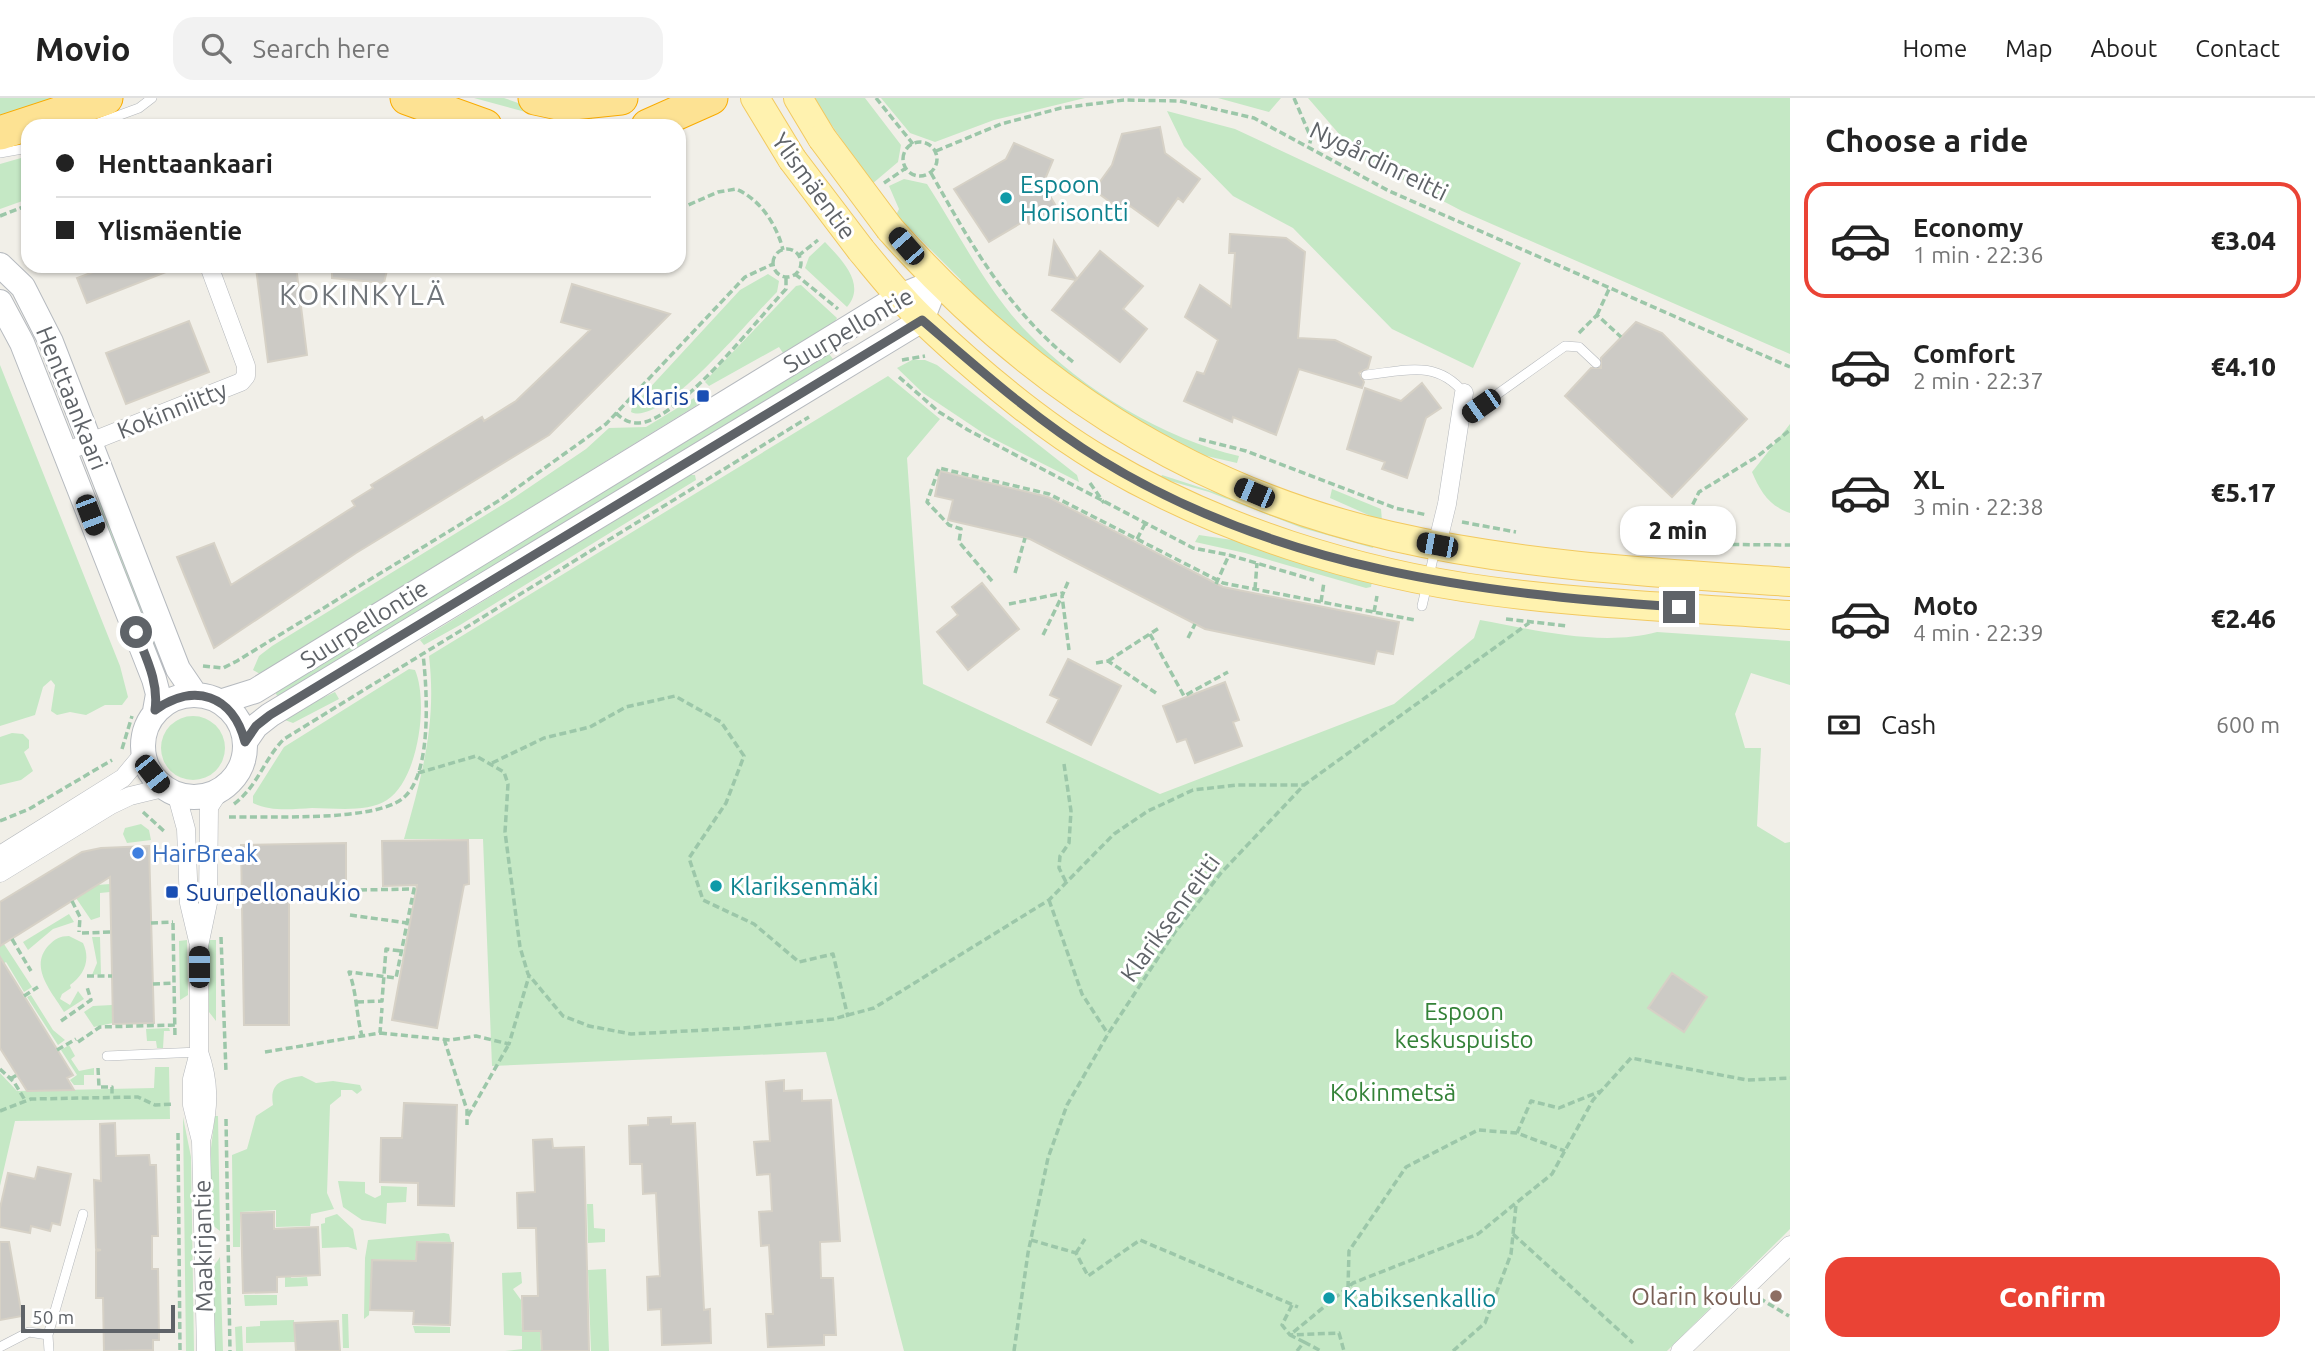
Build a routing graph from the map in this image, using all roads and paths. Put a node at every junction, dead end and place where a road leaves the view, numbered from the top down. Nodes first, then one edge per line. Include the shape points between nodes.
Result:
1 (106, 98) edge
2 (152, 98) edge
3 (407, 98) edge
4 (535, 98) edge
5 (621, 98) edge
6 (710, 98) edge
7 (755, 98) edge
8 (798, 98) edge
9 (876, 98) edge
10 (1294, 98) edge
11 (42, 119) edge
12 (108, 119) edge
13 (466, 119) edge
14 (664, 119) edge
15 (21, 126) edge
16 (0, 133) edge
17 (913, 144) junction
18 (1309, 146) junction
19 (21, 149) edge
20 (936, 152) junction
21 (0, 153) edge
22 (906, 168) junction
23 (930, 173) junction
24 (877, 189) dead end
25 (686, 206) edge
26 (21, 208) edge
27 (0, 216) edge
28 (818, 240) dead end
29 (783, 250) junction
30 (798, 256) junction
31 (773, 264) junction
32 (0, 265) edge
33 (212, 273) edge
34 (795, 274) junction
35 (786, 277) junction
36 (937, 281) junction
37 (1610, 287) junction
38 (901, 296) junction
39 (0, 302) edge
40 (840, 310) dead end
41 (1597, 315) junction
42 (922, 320) junction
43 (1621, 337) dead end
44 (1565, 346) junction
45 (932, 356) dead end
46 (1596, 363) dead end
47 (892, 366) dead end
48 (1078, 366) dead end
49 (1790, 367) edge
50 (1366, 375) dead end
51 (1464, 393) joint
52 (616, 413) junction
53 (810, 416) dead end
54 (1460, 421) junction
55 (1790, 430) edge
56 (1188, 435) dead end
57 (90, 442) junction
58 (65, 452) junction
59 (1089, 482) dead end
60 (1104, 503) dead end
61 (1145, 524) dead end
62 (1440, 532) junction
63 (1527, 533) dead end
64 (1025, 538) dead end
65 (1137, 539) junction
66 (1679, 544) junction
67 (1790, 545) edge
68 (1655, 548) dead end
69 (1229, 555) dead end
70 (1257, 563) dead end
71 (1015, 573) dead end
72 (992, 581) dead end
73 (1068, 582) dead end
74 (1217, 582) junction
75 (1324, 582) dead end
76 (1790, 582) edge
77 (1255, 589) junction
78 (1425, 593) junction
79 (1062, 594) junction
80 (1377, 596) dead end
81 (1321, 602) junction
82 (1009, 604) dead end
83 (1374, 612) junction
84 (1790, 615) edge
85 (1416, 620) dead end
86 (1195, 624) dead end
87 (1529, 624) dead end
88 (1159, 628) dead end
89 (1150, 634) junction
90 (1043, 635) dead end
91 (1188, 638) dead end
92 (1069, 650) dead end
93 (424, 654) junction
94 (1108, 661) junction
95 (196, 662) dead end
96 (1096, 663) dead end
97 (1228, 672) dead end
98 (1156, 693) dead end
99 (195, 694) junction
100 (220, 702) junction
101 (145, 709) junction
102 (245, 742) junction
103 (144, 753) junction
104 (492, 763) junction
105 (1064, 764) dead end
106 (418, 773) junction
107 (1304, 785) junction
108 (220, 790) junction
109 (170, 792) junction
110 (0, 821) edge
111 (0, 855) edge
112 (0, 873) edge
113 (1066, 882) junction
114 (360, 890) dead end
115 (1049, 900) junction
116 (72, 901) dead end
117 (350, 915) dead end
118 (173, 922) dead end
119 (151, 923) dead end
120 (407, 923) junction
121 (221, 928) dead end
122 (111, 932) dead end
123 (12, 939) dead end
124 (199, 946) junction
125 (401, 951) junction
126 (31, 971) dead end
127 (87, 976) dead end
128 (112, 976) dead end
129 (382, 976) junction
130 (529, 976) junction
131 (174, 983) dead end
132 (153, 984) dead end
133 (38, 987) dead end
134 (87, 987) dead end
135 (24, 996) dead end
136 (358, 1002) junction
137 (382, 1008) dead end
138 (848, 1017) junction
139 (61, 1021) dead end
140 (175, 1025) dead end
141 (380, 1033) junction
142 (1108, 1034) junction
143 (362, 1036) junction
144 (444, 1039) junction
145 (509, 1044) junction
146 (57, 1050) dead end
147 (199, 1052) junction
148 (265, 1052) dead end
149 (107, 1056) dead end
150 (98, 1066) dead end
151 (0, 1069) edge
152 (17, 1075) dead end
153 (226, 1077) dead end
154 (1790, 1078) edge
155 (10, 1079) junction
156 (1603, 1090) junction
157 (112, 1097) junction
158 (25, 1100) junction
159 (177, 1104) dead end
160 (0, 1111) edge
161 (226, 1116) dead end
162 (467, 1117) junction
163 (467, 1125) dead end
164 (1517, 1133) junction
165 (1565, 1150) junction
166 (1516, 1203) junction
167 (83, 1214) dead end
168 (1513, 1234) junction
169 (1085, 1239) dead end
170 (1031, 1240) junction
171 (1790, 1245) edge
172 (1076, 1253) junction
173 (1348, 1289) junction
174 (1757, 1297) dead end
175 (1292, 1305) junction
176 (1298, 1307) dead end
177 (1789, 1316) edge
178 (48, 1335) junction
179 (1290, 1335) junction
180 (1304, 1342) junction
181 (1633, 1342) dead end
182 (0, 1347) edge
183 (49, 1351) edge
184 (206, 1351) edge
185 (230, 1351) edge
186 (1014, 1351) edge
187 (1297, 1351) edge
188 (1321, 1351) edge
189 (1344, 1351) edge
190 (1453, 1351) edge
191 (1680, 1351) edge

1 - 11 highway
2 - 12 lane
3 - 13 highway
4 - 5 highway via 562,104
6 - 14 highway
7 - 38 main road, Ylismäentie, bridge via 792,159
8 - 36 main road, Ylismäentie, bridge via 890,229
9 - 17 path
10 - 18 path via 1311,138
15 - 16 highway
17 - 20 path via 925,143
17 - 22 path via 904,156
18 - 20 path, Nygårdinreitti via 1254,118 1180,101 1124,100 1061,108 1001,124
18 - 37 path, Nygårdinreitti via 1389,191
19 - 21 lane
20 - 23 path via 936,166
22 - 23 path via 919,176
22 - 24 path
23 - 48 path via 1011,303
25 - 29 path via 736,189 756,202 772,223
26 - 27 path
28 - 30 path
29 - 30 path
29 - 31 path
30 - 34 path
31 - 35 path via 777,273
31 - 52 path via 745,277
32 - 57 main road, Henttaankaari via 33,304
33 - 57 street, Kokinniitty via 246,376 241,382
34 - 35 path
34 - 40 path
35 - 52 path via 786,289 675,404 643,422 624,420
36 - 38 main road, Suurpellontie
36 - 42 main road, Suurpellontie
36 - 62 main road, Ylismäentie via 1039,372 1146,442 1254,493 1389,536
37 - 41 path
37 - 49 path, Nygårdinreitti
38 - 42 main road, Ylismäentie
38 - 100 main road, Suurpellontie via 255,691
39 - 58 main road, Henttaankaari via 22,343
41 - 43 path
41 - 44 path
42 - 78 main road, Ylismäentie via 1060,433 1102,461 1206,513
42 - 102 main road, Suurpellontie via 270,715
44 - 46 lane via 1580,347
44 - 54 lane
45 - 47 path via 916,356
50 - 51 lane via 1426,368 1452,378
51 - 54 street
52 - 95 path via 500,500 237,661 212,669
53 - 93 path
54 - 62 street
55 - 66 path via 1699,492
56 - 62 path via 1246,451 1395,508
57 - 58 street, Kokinniitty
57 - 99 main road, Henttaankaari via 178,669
58 - 101 main road, Henttaankaari via 155,679 158,694
59 - 60 path
61 - 65 path
62 - 63 path
62 - 76 main road, Ylismäentie via 1577,566
62 - 78 lane
64 - 71 path
65 - 72 path via 1039,493 939,468 928,502 949,525 961,529 959,542
65 - 74 path
66 - 67 path
66 - 68 path
69 - 74 path
70 - 77 path
73 - 79 path
74 - 77 path
75 - 81 path
77 - 81 path
78 - 84 main road, Ylismäentie
79 - 82 path
79 - 90 path
79 - 92 path
80 - 83 path
81 - 83 path
83 - 85 path
86 - 91 path
87 - 107 path, Klariksenreitti
88 - 89 path
89 - 94 path
89 - 97 path via 1184,696
93 - 106 path via 426,718
93 - 106 path via 284,739 270,754 260,779 223,818 383,809 404,797
94 - 96 path
94 - 98 path
99 - 100 main road
99 - 101 main road
100 - 102 main road via 233,712
101 - 103 main road
101 - 110 path via 111,760
102 - 108 main road via 239,770
103 - 109 main road via 152,774
103 - 111 street via 123,778
104 - 106 path via 476,756
104 - 130 path via 504,772 508,784 505,832 520,947
104 - 138 path via 544,738 590,727 626,707 675,696 721,722 744,756 726,803 689,858 703,901 754,924 799,962 833,954
105 - 113 path via 1071,811 1069,843 1060,856 1059,868
107 - 113 path via 1193,790 1148,811 1114,834
107 - 142 path, Klariksenreitti via 1221,873 1175,932
108 - 109 main road via 204,797
108 - 124 street, Maakirjantie via 209,807 208,903
109 - 112 street via 130,796 111,805
109 - 124 street, Maakirjantie via 184,813 189,903
113 - 115 path
114 - 120 path via 414,889
115 - 138 path via 900,993
115 - 142 path via 1082,994
116 - 122 path via 81,933
117 - 120 path
118 - 119 path
120 - 125 path
121 - 153 path
123 - 126 path
124 - 147 street, Maakirjantie
125 - 129 path via 396,978
125 - 129 path via 386,949
127 - 128 path
129 - 136 path via 382,1001
129 - 136 path via 349,972
130 - 138 path via 563,1016 631,1034
130 - 145 path
131 - 132 path
133 - 135 path
134 - 139 path via 92,1000
136 - 143 path
137 - 141 path
140 - 146 path via 100,1027
141 - 143 path
141 - 144 path
142 - 170 path, Klariksenreitti via 1063,1116 1048,1158
143 - 148 path
144 - 145 path via 476,1036
144 - 162 path
145 - 162 path
147 - 149 lane
147 - 184 street, Maakirjantie via 208,1078 209,1105 201,1141
150 - 157 path via 99,1087 112,1087
151 - 155 path
152 - 155 path
154 - 156 path via 1747,1080 1631,1058
155 - 158 path
156 - 164 path via 1559,1108 1531,1101
156 - 165 path
157 - 158 path
157 - 159 path
158 - 160 path
161 - 185 path
162 - 163 path
164 - 165 path
164 - 173 path via 1478,1130 1406,1167 1349,1251
165 - 166 path via 1552,1174
166 - 168 path
166 - 173 path via 1478,1234 1353,1283
167 - 178 lane
168 - 181 path
168 - 190 path via 1511,1254 1485,1323
169 - 172 path
170 - 172 path
170 - 186 path, Klariksenreitti
171 - 191 street
172 - 175 path via 1088,1276 1140,1240
173 - 179 path
174 - 177 path
175 - 176 path
175 - 179 path via 1282,1325
178 - 182 lane via 29,1332
178 - 183 lane
179 - 180 path
179 - 189 path via 1339,1333
180 - 187 path
180 - 188 path

